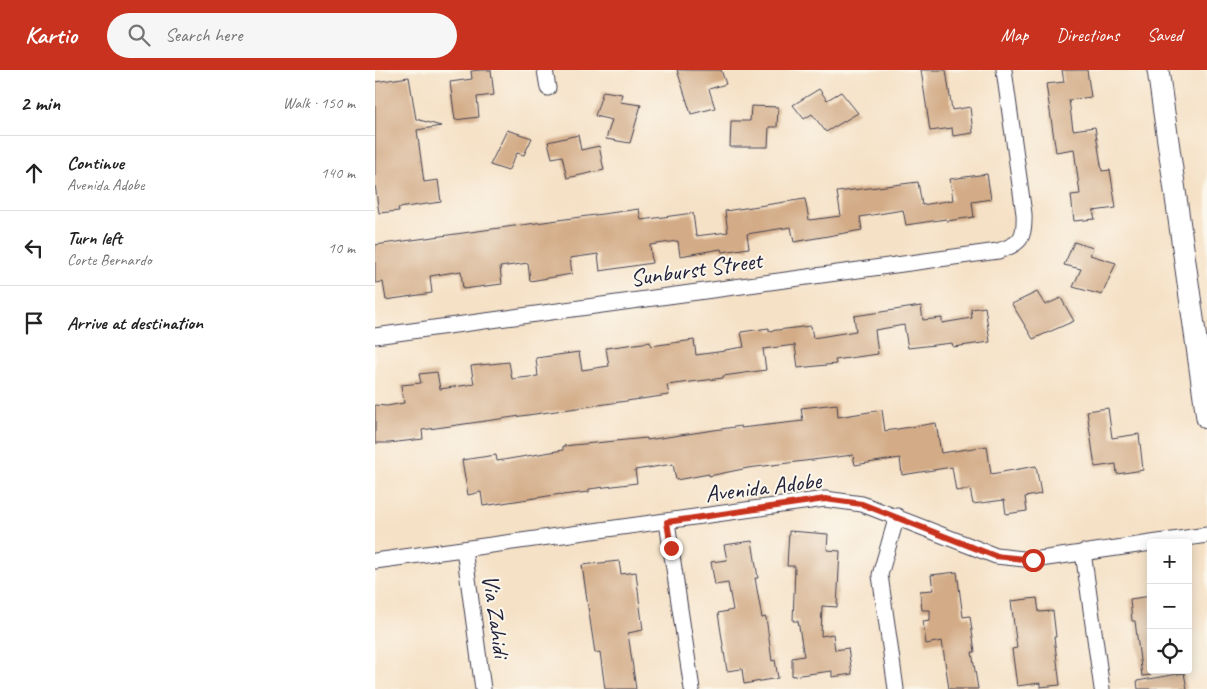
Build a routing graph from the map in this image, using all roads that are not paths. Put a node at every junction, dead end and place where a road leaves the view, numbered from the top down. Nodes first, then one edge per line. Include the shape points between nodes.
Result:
1 (545, 70) edge
2 (1004, 70) edge
3 (1158, 70) edge
4 (548, 88) dead end
5 (375, 336) edge
6 (1202, 343) edge
7 (1207, 418) edge
8 (897, 516) junction
9 (667, 522) junction
10 (1207, 535) edge
11 (464, 549) junction
12 (1083, 552) junction
13 (375, 561) edge
14 (483, 689) edge
15 (692, 689) edge
16 (896, 689) edge
17 (1102, 689) edge

1 - 4 street
2 - 5 street, Sunburst Street via 1024,214 1024,229 1020,240 1012,247
3 - 6 street
6 - 7 street
8 - 9 street, Avenida Adobe via 862,504 825,499
8 - 12 street, Avenida Adobe via 995,556 1033,560
8 - 16 street via 880,575
9 - 11 street, Avenida Adobe
9 - 15 street
10 - 12 street, Avenida Adobe
11 - 13 street, Avenida Adobe
11 - 14 street, Via Zahidi
12 - 17 street

